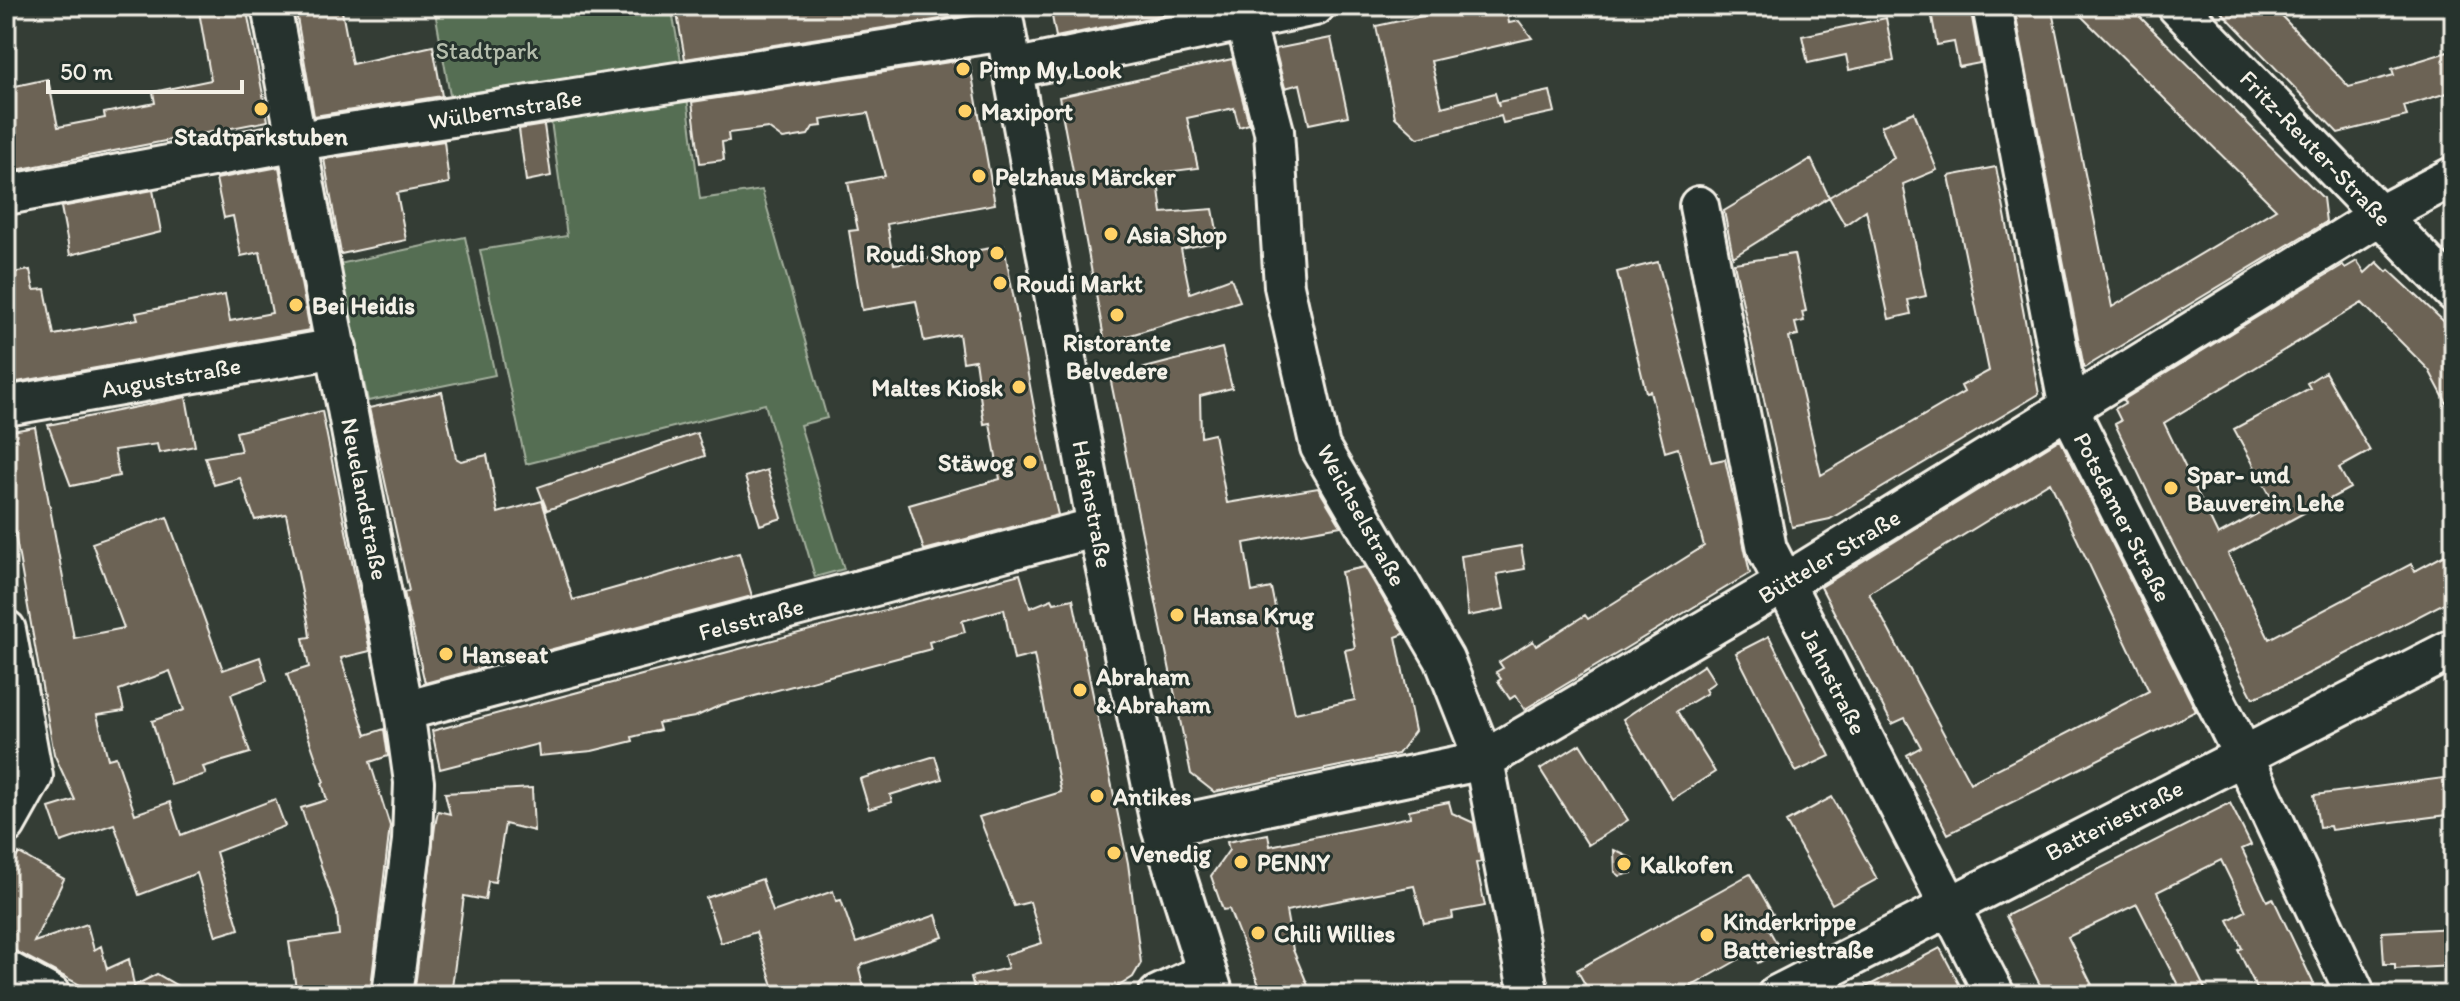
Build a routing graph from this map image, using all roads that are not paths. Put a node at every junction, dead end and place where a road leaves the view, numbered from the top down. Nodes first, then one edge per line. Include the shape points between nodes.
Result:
1 (271, 6) edge
2 (1315, 6) edge
3 (1992, 6) edge
4 (2177, 6) edge
5 (1003, 19) edge
6 (1245, 21) junction
7 (1012, 69) junction
8 (298, 141) junction
9 (2454, 176) edge
10 (6, 195) edge
11 (1699, 206) dead end
12 (2382, 214) junction
13 (2454, 292) edge
14 (337, 348) junction
15 (6, 406) edge
16 (2069, 409) junction
17 (1097, 527) junction
18 (1785, 583) junction
19 (6, 630) edge
20 (2454, 648) edge
21 (404, 711) junction
22 (2243, 755) junction
23 (1484, 760) junction
24 (6, 824) edge
25 (1161, 828) junction
26 (1947, 905) junction
27 (6, 970) edge
28 (1209, 984) edge
29 (51, 995) edge
30 (392, 995) edge
31 (1158, 995) edge
32 (1529, 995) edge
33 (1777, 995) edge
34 (1995, 995) edge
35 (2356, 995) edge

1 - 8 street, Neuelandstraße
2 - 6 street
3 - 16 street, Potsdamer Straße
4 - 12 street, Fritz-Reuter-Straße
5 - 7 street, Hafenstraße
5 - 8 street, Wülbernstraße
6 - 7 street
6 - 23 street, Weichselstraße via 1274,131 1284,286 1320,447 1444,659
7 - 17 street, Hafenstraße
8 - 10 street, Wülbernstraße
8 - 14 street, Neuelandstraße
9 - 12 street, Bütteler Straße
11 - 18 street, Jahnstraße via 1767,549
12 - 13 street, Fritz-Reuter-Straße
12 - 16 street, Bütteler Straße
14 - 15 street, Auguststraße
14 - 21 street, Neuelandstraße
16 - 18 street, Bütteler Straße
16 - 22 street, Potsdamer Straße
17 - 21 street, Felsstraße
17 - 25 street, Hafenstraße
18 - 23 street, Bütteler Straße
18 - 26 street, Jahnstraße
19 - 24 street via 33,776
20 - 22 street, Batteriestraße
21 - 30 street, Neuelandstraße via 414,782 412,841
22 - 26 street, Batteriestraße
22 - 35 street, Potsdamer Straße
23 - 25 street, Bütteler Straße
23 - 32 street, Weichselstraße
25 - 28 street, Hafenstraße
26 - 33 street, Batteriestraße
26 - 34 street, Jahnstraße
27 - 29 street
28 - 31 street

